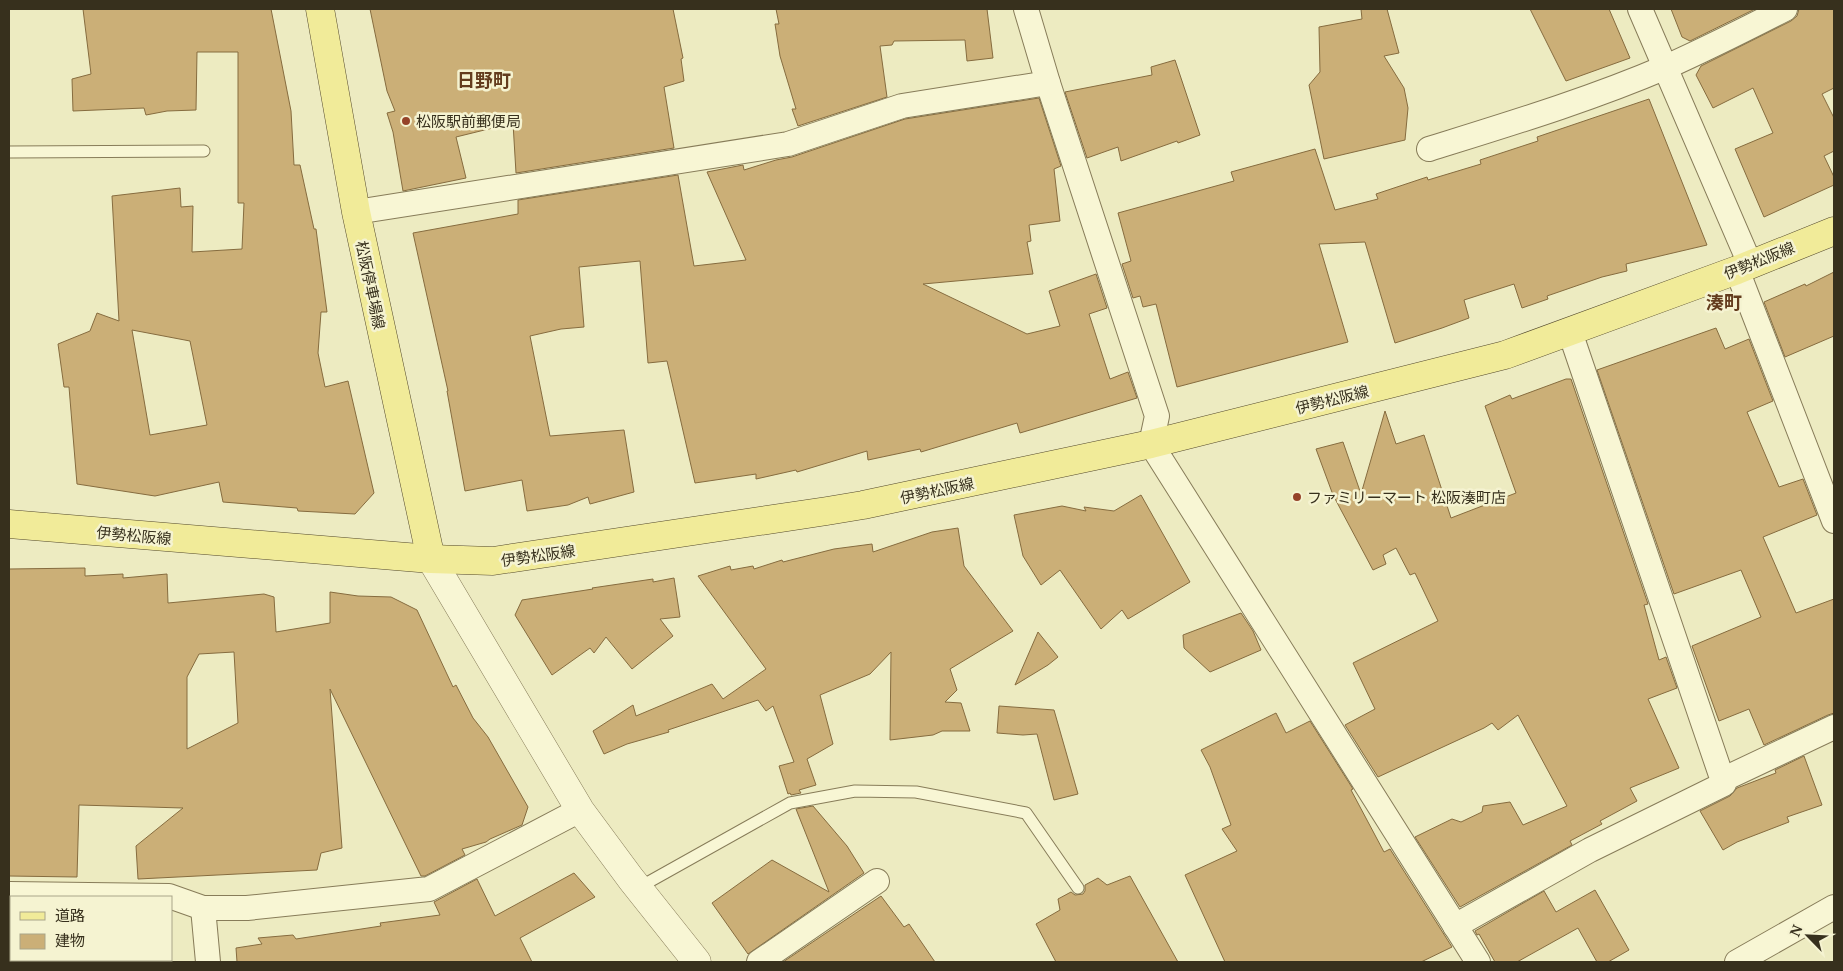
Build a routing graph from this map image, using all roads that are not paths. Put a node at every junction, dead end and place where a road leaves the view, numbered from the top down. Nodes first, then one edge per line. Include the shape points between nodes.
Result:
1 (320, 9) edge
2 (1026, 9) edge
3 (1640, 9) edge
4 (1776, 11) edge
5 (1666, 66) junction
6 (1048, 83) junction
7 (1430, 149) dead end
8 (204, 151) dead end
9 (9, 152) edge
10 (356, 212) junction
11 (1834, 231) edge
12 (1743, 267) junction
13 (1570, 332) junction
14 (1151, 444) junction
15 (1832, 508) edge
16 (9, 524) edge
17 (431, 559) junction
18 (1834, 727) edge
19 (1722, 780) junction
20 (580, 810) junction
21 (877, 882) dead end
22 (638, 888) junction
23 (1078, 888) dead end
24 (9, 894) edge
25 (169, 896) edge
26 (172, 897) edge
27 (1834, 907) edge
28 (203, 908) junction
29 (1455, 926) junction
30 (208, 962) edge
31 (698, 962) edge
32 (759, 962) edge
33 (1478, 962) edge
34 (1738, 962) edge

1 - 10 main road, 松阪停車場線
2 - 6 street
3 - 5 street
4 - 5 street
5 - 7 street via 1533,116
5 - 12 street
6 - 10 street via 902,106 788,144
6 - 14 street via 1157,416
8 - 9 lane
10 - 17 main road, 松阪停車場線
11 - 12 main road, 伊勢松阪線
12 - 13 main road, 伊勢松阪線
12 - 15 street
13 - 14 main road, 伊勢松阪線 via 1505,355
13 - 19 street
14 - 17 main road, 伊勢松阪線 via 836,510 493,561
14 - 29 street
16 - 17 main road, 伊勢松阪線
17 - 20 street
18 - 19 street
19 - 29 street via 1724,784 1590,850
20 - 22 street
20 - 28 street via 429,890 247,908
21 - 32 street
22 - 23 lane via 790,803 855,791 916,792 1026,813
22 - 31 street
24 - 25 street
26 - 28 street
27 - 34 street
28 - 30 street
29 - 33 street

